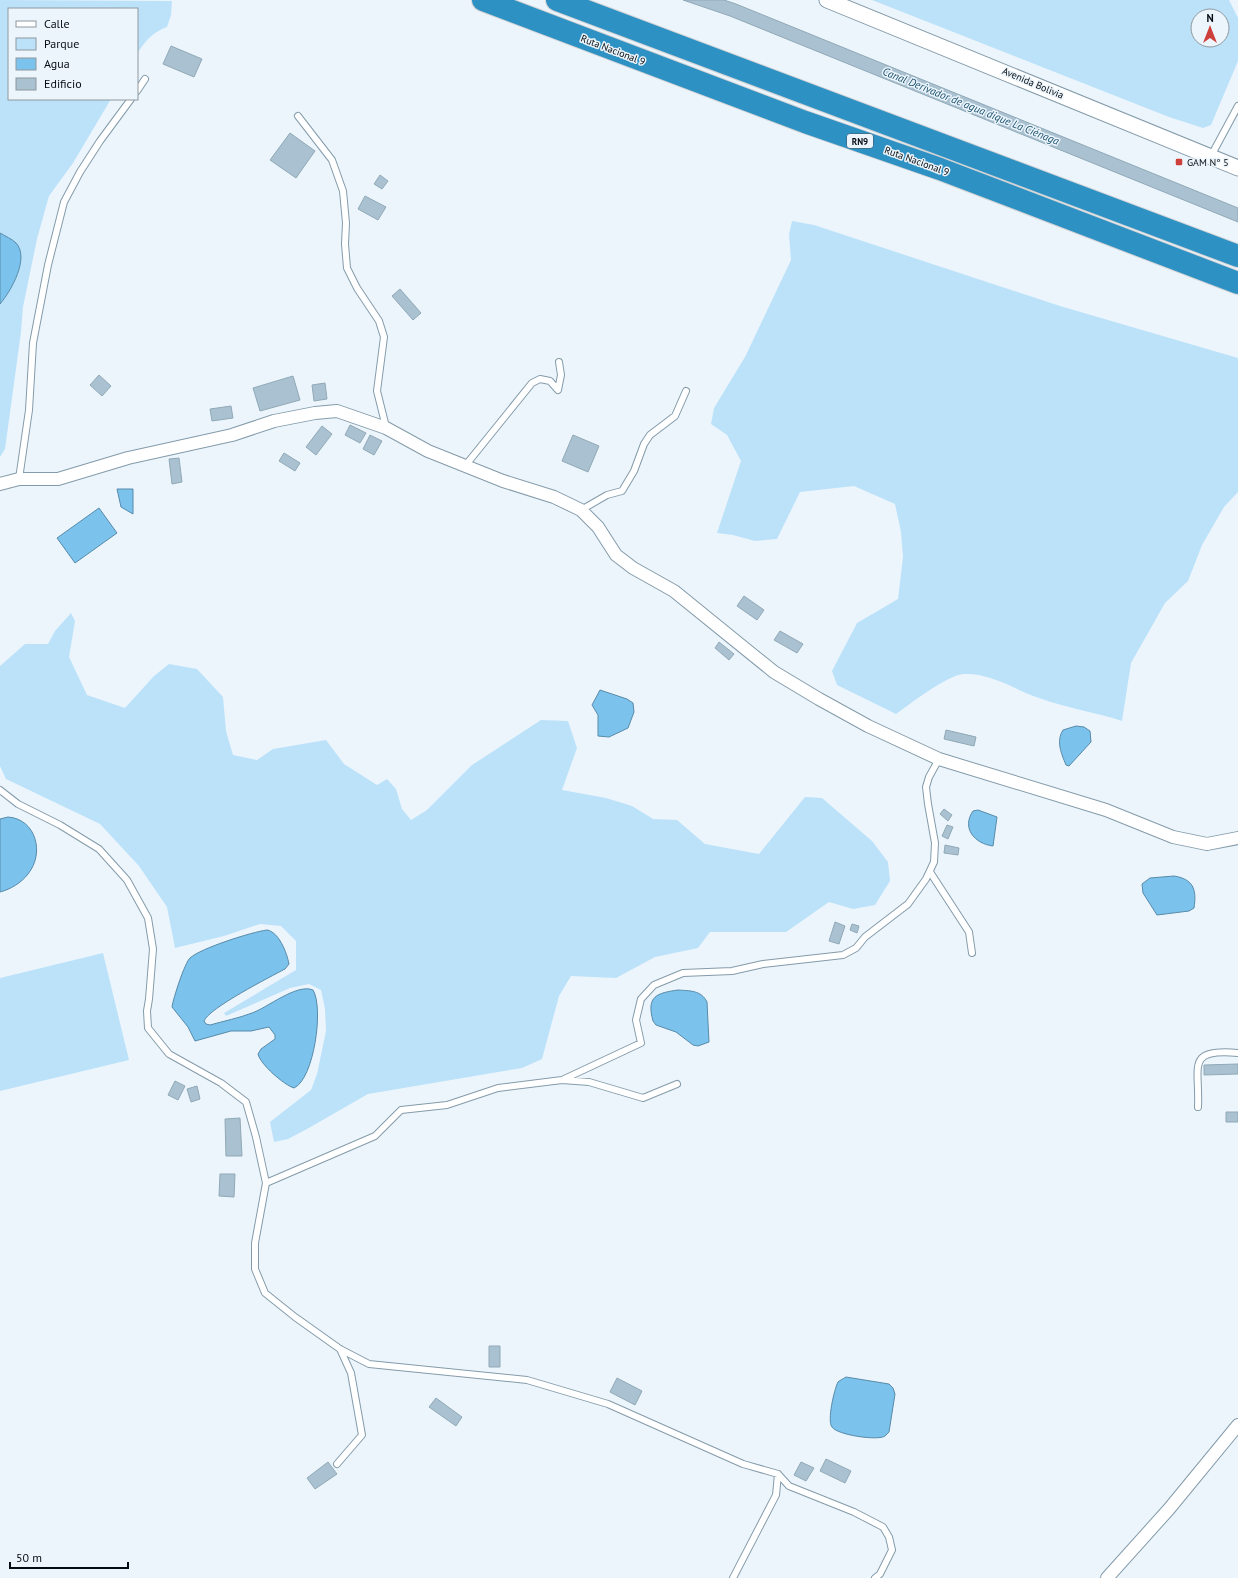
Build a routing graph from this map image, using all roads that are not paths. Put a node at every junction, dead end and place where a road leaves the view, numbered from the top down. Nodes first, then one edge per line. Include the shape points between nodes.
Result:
1 (483, 0) edge
2 (557, 0) edge
3 (826, 0) edge
4 (145, 79) dead end
5 (138, 90) edge
6 (130, 100) edge
7 (1238, 106) edge
8 (298, 116) dead end
9 (1210, 157) junction
10 (1238, 168) edge
11 (1238, 256) edge
12 (1238, 282) edge
13 (559, 362) dead end
14 (686, 391) dead end
15 (386, 428) junction
16 (465, 466) junction
17 (19, 479) junction
18 (0, 484) edge
19 (581, 510) junction
20 (940, 759) junction
21 (0, 790) edge
22 (1238, 838) edge
23 (930, 872) junction
24 (972, 953) dead end
25 (1238, 1053) edge
26 (562, 1080) junction
27 (676, 1084) dead end
28 (1198, 1107) dead end
29 (266, 1183) junction
30 (340, 1349) junction
31 (1238, 1425) edge
32 (337, 1464) dead end
33 (778, 1474) junction
34 (733, 1578) edge
35 (875, 1578) edge
36 (1107, 1578) edge

1 - 12 highway, Ruta Nacional 9 / RN9
2 - 11 highway, RN9
3 - 9 street, Avenida Bolivia
4 - 5 lane
6 - 17 lane via 100,141 64,202 32,344 29,410
7 - 9 lane
8 - 15 lane via 332,160 343,191 347,268 379,322 384,338 377,391
9 - 10 street, Avenida Bolivia
13 - 16 lane via 561,375 558,390 550,381 540,378 532,383
14 - 19 lane via 675,416 650,435 644,444 634,471 622,491 607,495
15 - 16 street via 428,451
15 - 17 street via 337,411 315,413 128,458 58,479
16 - 19 street via 554,497
17 - 18 street
19 - 20 street via 598,527 616,555 633,568 674,591 774,672 868,726
20 - 22 street via 1106,810 1173,837 1207,844
20 - 23 lane via 926,787 935,843 934,862
21 - 29 lane via 18,804 60,825 99,849 127,880 148,918 153,949 147,1011 148,1028 169,1054 221,1083 246,1102
23 - 24 lane via 970,932
23 - 26 lane via 908,904 865,937 856,948 843,955 763,964 732,971 683,973 654,985 642,999 636,1020 641,1043
25 - 28 lane via 1222,1051 1207,1053 1200,1058 1197,1068
26 - 27 lane via 589,1082 643,1098
26 - 29 lane via 498,1088 447,1105 401,1110 375,1136
29 - 30 lane via 255,1243 255,1270 266,1293
30 - 32 lane via 351,1373 362,1435
30 - 33 lane via 369,1364 527,1380 608,1404 743,1464
31 - 36 street via 1169,1509
33 - 34 lane via 776,1495
33 - 35 lane via 789,1486 854,1512 883,1527 892,1550 880,1574

